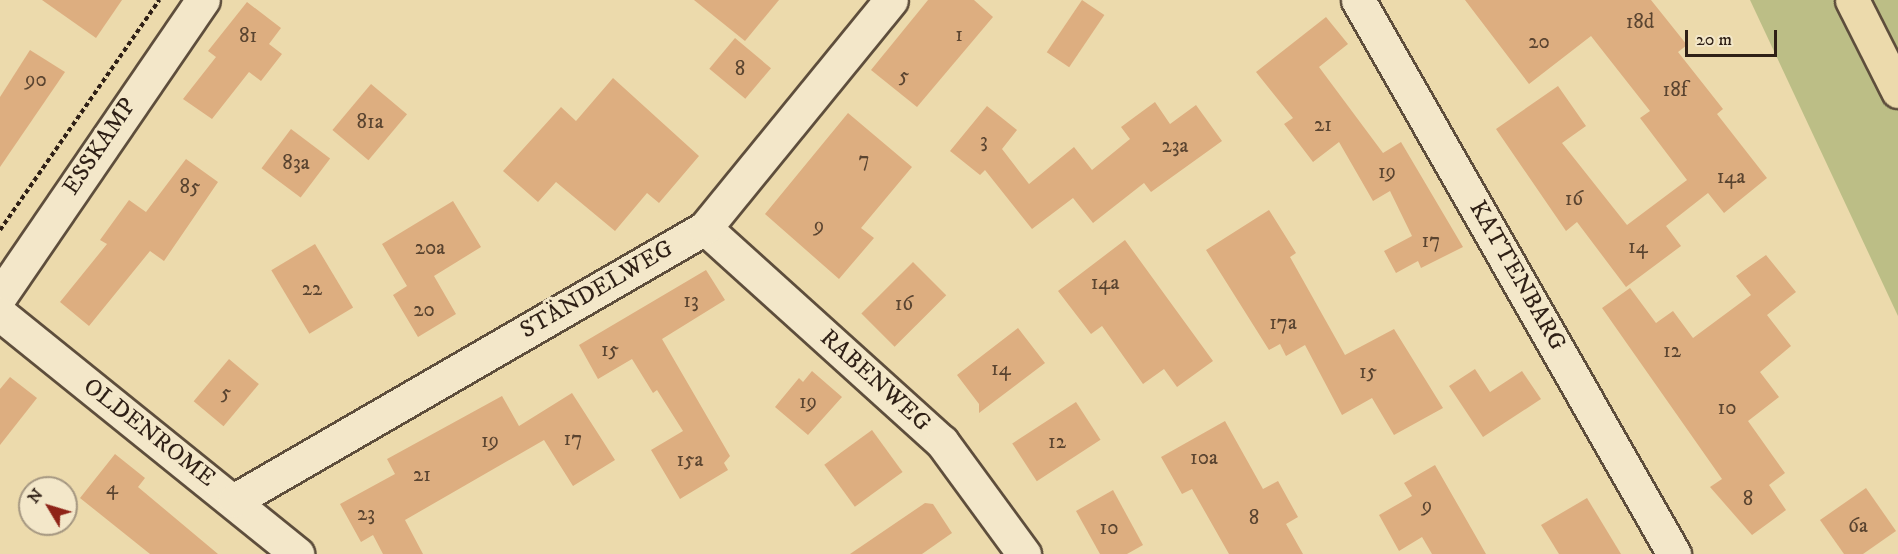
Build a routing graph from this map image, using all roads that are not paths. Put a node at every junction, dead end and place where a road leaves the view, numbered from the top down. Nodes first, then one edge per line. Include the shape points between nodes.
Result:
1 (202, 0) edge
2 (891, 0) edge
3 (1358, 0) edge
4 (1852, 0) edge
5 (1898, 91) edge
6 (705, 228) junction
7 (0, 296) edge
8 (0, 314) edge
9 (235, 500) junction
10 (297, 554) edge
11 (1024, 554) edge
12 (1674, 554) edge

1 - 7 street, ESSKAMP
2 - 6 street, STÄNDELWEG
3 - 12 street, KATTENBARG
4 - 5 highway
6 - 9 street, STÄNDELWEG
6 - 11 street, RABENWEG via 942,442
8 - 9 street, OLDENROME
9 - 10 street, OLDENROME

